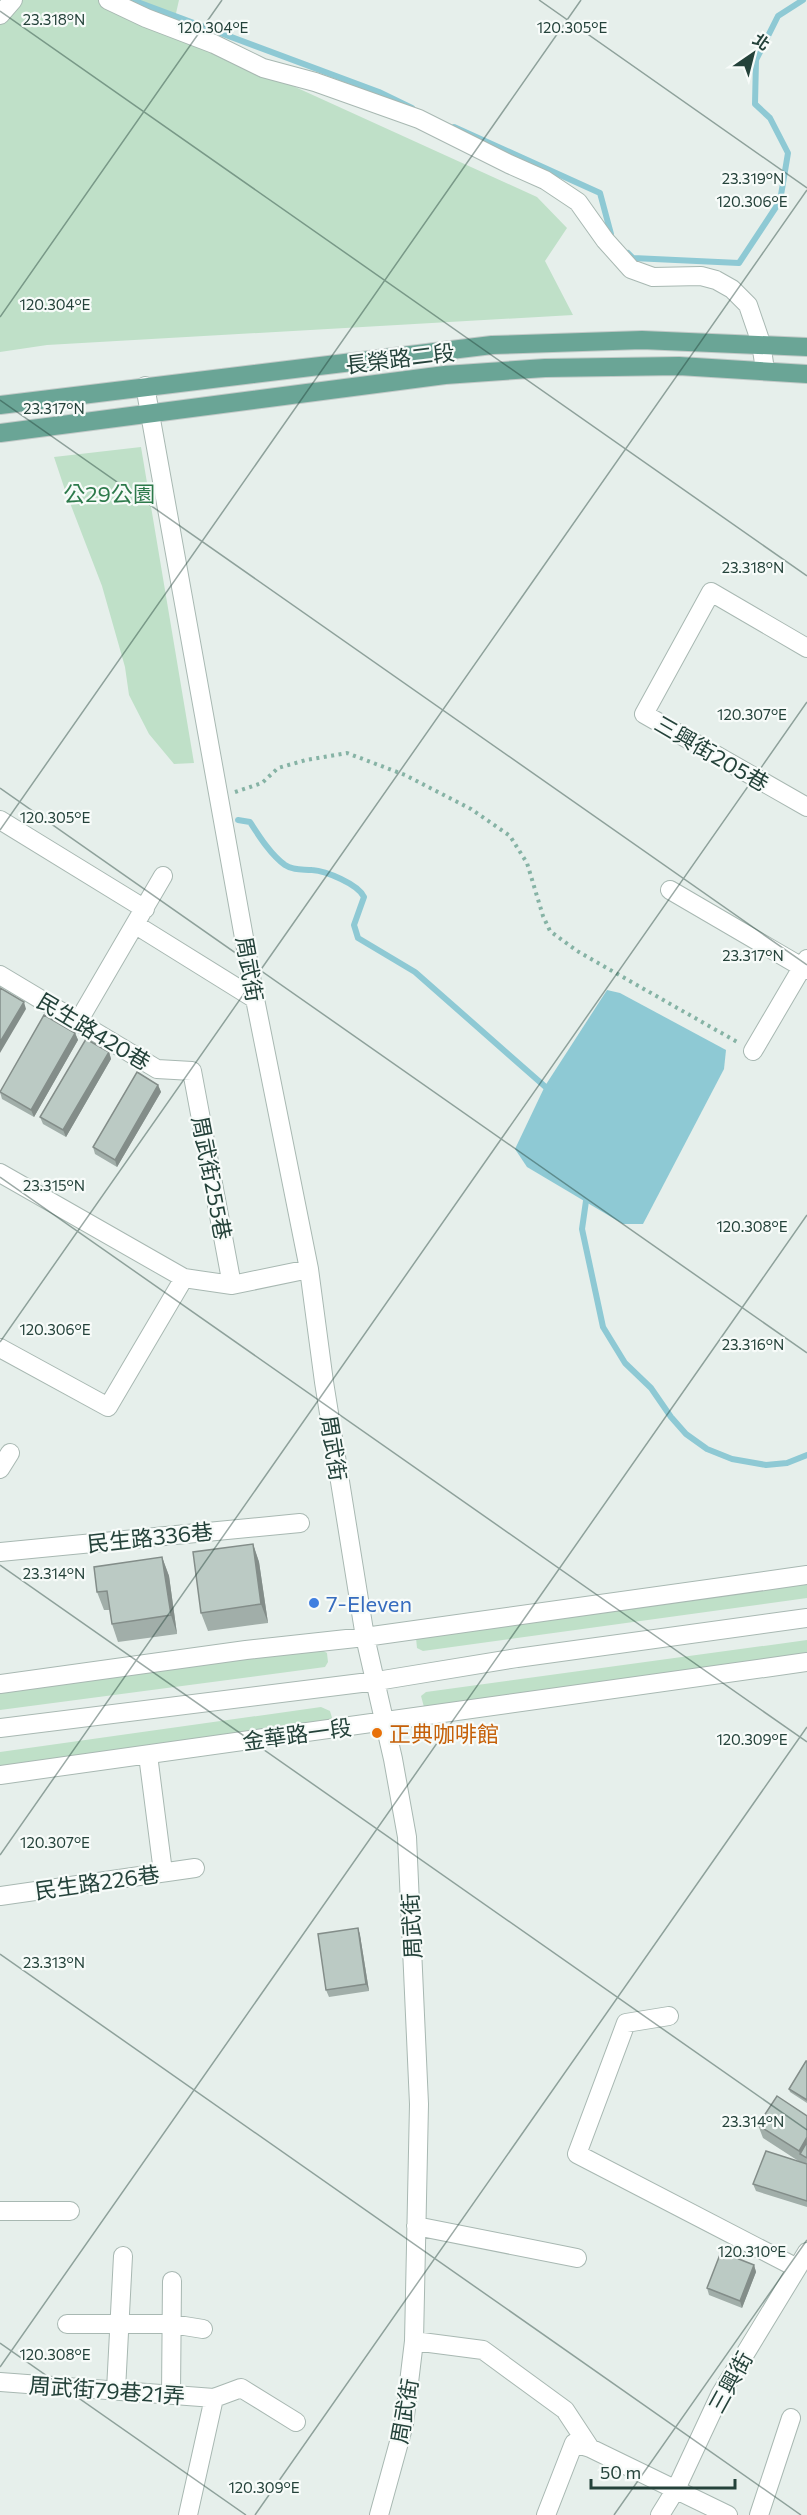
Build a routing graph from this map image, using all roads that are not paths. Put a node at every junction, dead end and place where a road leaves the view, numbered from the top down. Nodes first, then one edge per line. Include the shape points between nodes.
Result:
1 (13, 0) edge
2 (108, 0) edge
3 (0, 15) edge
4 (761, 344) junction
5 (807, 347) edge
6 (765, 370) junction
7 (807, 374) edge
8 (145, 386) junction
9 (0, 405) edge
10 (150, 413) junction
11 (0, 433) edge
12 (807, 648) edge
13 (807, 807) edge
14 (0, 820) edge
15 (163, 876) dead end
16 (670, 890) dead end
17 (145, 909) junction
18 (136, 925) junction
19 (805, 966) edge
20 (0, 975) edge
21 (255, 999) junction
22 (79, 1020) junction
23 (753, 1051) road end
24 (192, 1071) joint
25 (0, 1173) edge
26 (309, 1269) junction
27 (184, 1278) junction
28 (232, 1285) junction
29 (0, 1348) edge
30 (10, 1453) dead end
31 (0, 1469) edge
32 (300, 1523) dead end
33 (0, 1552) edge
34 (807, 1575) edge
35 (807, 1618) edge
36 (365, 1637) junction
37 (807, 1662) edge
38 (376, 1681) junction
39 (0, 1684) edge
40 (383, 1723) junction
41 (0, 1728) edge
42 (148, 1755) junction
43 (0, 1775) edge
44 (195, 1868) dead end
45 (163, 1872) junction
46 (0, 1896) edge
47 (669, 2016) dead end
48 (0, 2211) edge
49 (70, 2211) dead end
50 (416, 2226) junction
51 (807, 2253) edge
52 (123, 2256) dead end
53 (577, 2258) dead end
54 (797, 2268) junction
55 (172, 2281) dead end
56 (120, 2322) junction
57 (66, 2324) dead end
58 (171, 2324) junction
59 (203, 2329) dead end
60 (414, 2342) junction
61 (0, 2382) edge
62 (116, 2390) junction
63 (171, 2395) junction
64 (214, 2398) junction
65 (791, 2418) dead end
66 (296, 2422) dead end
67 (582, 2445) junction
68 (676, 2489) junction
69 (188, 2515) edge
70 (380, 2515) edge
71 (546, 2515) edge
72 (660, 2515) edge
73 (728, 2515) edge
74 (759, 2515) edge

1 - 3 street
2 - 4 street via 263,68 419,119 545,180 578,202 632,269 653,277 701,276 732,289 748,305
4 - 5 main road, 長榮路二段
4 - 6 street
4 - 8 main road, 長榮路二段 via 642,340 492,345
6 - 7 main road, 長榮路二段
6 - 10 main road, 長榮路二段 via 679,366 545,368 445,375
8 - 9 main road, 長榮路二段
8 - 10 street, 周武街
10 - 11 main road, 長榮路二段
10 - 21 street, 周武街
12 - 13 street, 三興街205巷 via 711,592 644,714
14 - 17 street
15 - 17 street
16 - 19 street
17 - 18 street
18 - 21 street
18 - 22 street
19 - 23 street
20 - 22 street, 民生路420巷
21 - 26 street, 周武街
22 - 24 street, 民生路420巷 via 157,1069
24 - 28 street, 周武街255巷
25 - 27 street
26 - 28 street
26 - 36 street, 周武街
27 - 28 street
27 - 29 street via 108,1407
30 - 31 street
32 - 33 street, 民生路336巷
34 - 36 street
35 - 38 street, 金華路一段
36 - 38 street, 周武街
36 - 39 street
37 - 40 street, 金華路一段
38 - 40 street, 周武街
38 - 41 street, 金華路一段
40 - 42 street, 金華路一段
40 - 50 street, 周武街 via 407,1837 419,2104
42 - 43 street, 金華路一段
42 - 45 street
44 - 45 street, 民生路226巷
45 - 46 street, 民生路226巷
47 - 54 street via 626,2023 577,2154
48 - 49 street
50 - 53 street
50 - 60 street, 周武街
51 - 54 street, 三興街
52 - 56 street
54 - 68 street, 三興街 via 720,2395
55 - 58 street
56 - 57 street
56 - 58 street
56 - 62 street
58 - 59 street
58 - 63 street
60 - 67 street via 483,2350 565,2410
60 - 70 street, 周武街 via 404,2424
61 - 62 street, 周武街79巷21弄
62 - 63 street, 周武街79巷21弄
63 - 64 street, 周武街79巷21弄
64 - 66 street via 241,2388
64 - 69 street
65 - 74 street
67 - 68 street
67 - 71 street
68 - 72 street, 三興街
68 - 73 street

